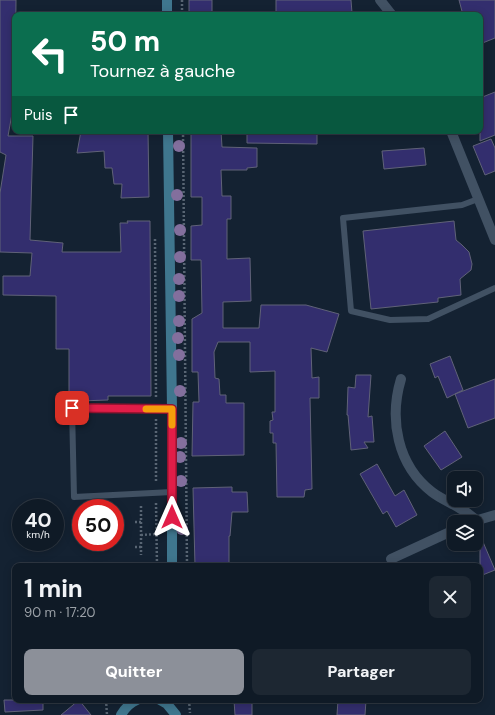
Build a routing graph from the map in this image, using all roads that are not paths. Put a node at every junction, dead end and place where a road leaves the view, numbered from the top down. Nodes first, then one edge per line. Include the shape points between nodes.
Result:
1 (168, 0) edge
2 (380, 0) edge
3 (167, 12) edge
4 (390, 12) edge
5 (168, 134) edge
6 (452, 134) edge
7 (478, 199) junction
8 (495, 240) edge
9 (495, 288) edge
10 (401, 379) dead end
11 (172, 409) junction
12 (172, 492) junction
13 (468, 515) edge
14 (495, 515) edge
15 (483, 518) edge
16 (447, 533) edge
17 (391, 559) dead end
18 (172, 563) edge
19 (131, 703) edge
20 (165, 703) edge
21 (121, 715) edge
22 (176, 715) edge

1 - 3 main road
2 - 4 street
5 - 11 main road
6 - 7 street
7 - 8 street
7 - 9 lane via 462,205 343,218 351,312 390,320 428,319
10 - 13 street via 396,395 395,423 401,450 416,478 432,493
11 - 12 main road
11 - 12 lane via 72,408 74,497
12 - 18 main road
14 - 15 street
16 - 17 street
19 - 21 main road
20 - 22 main road

